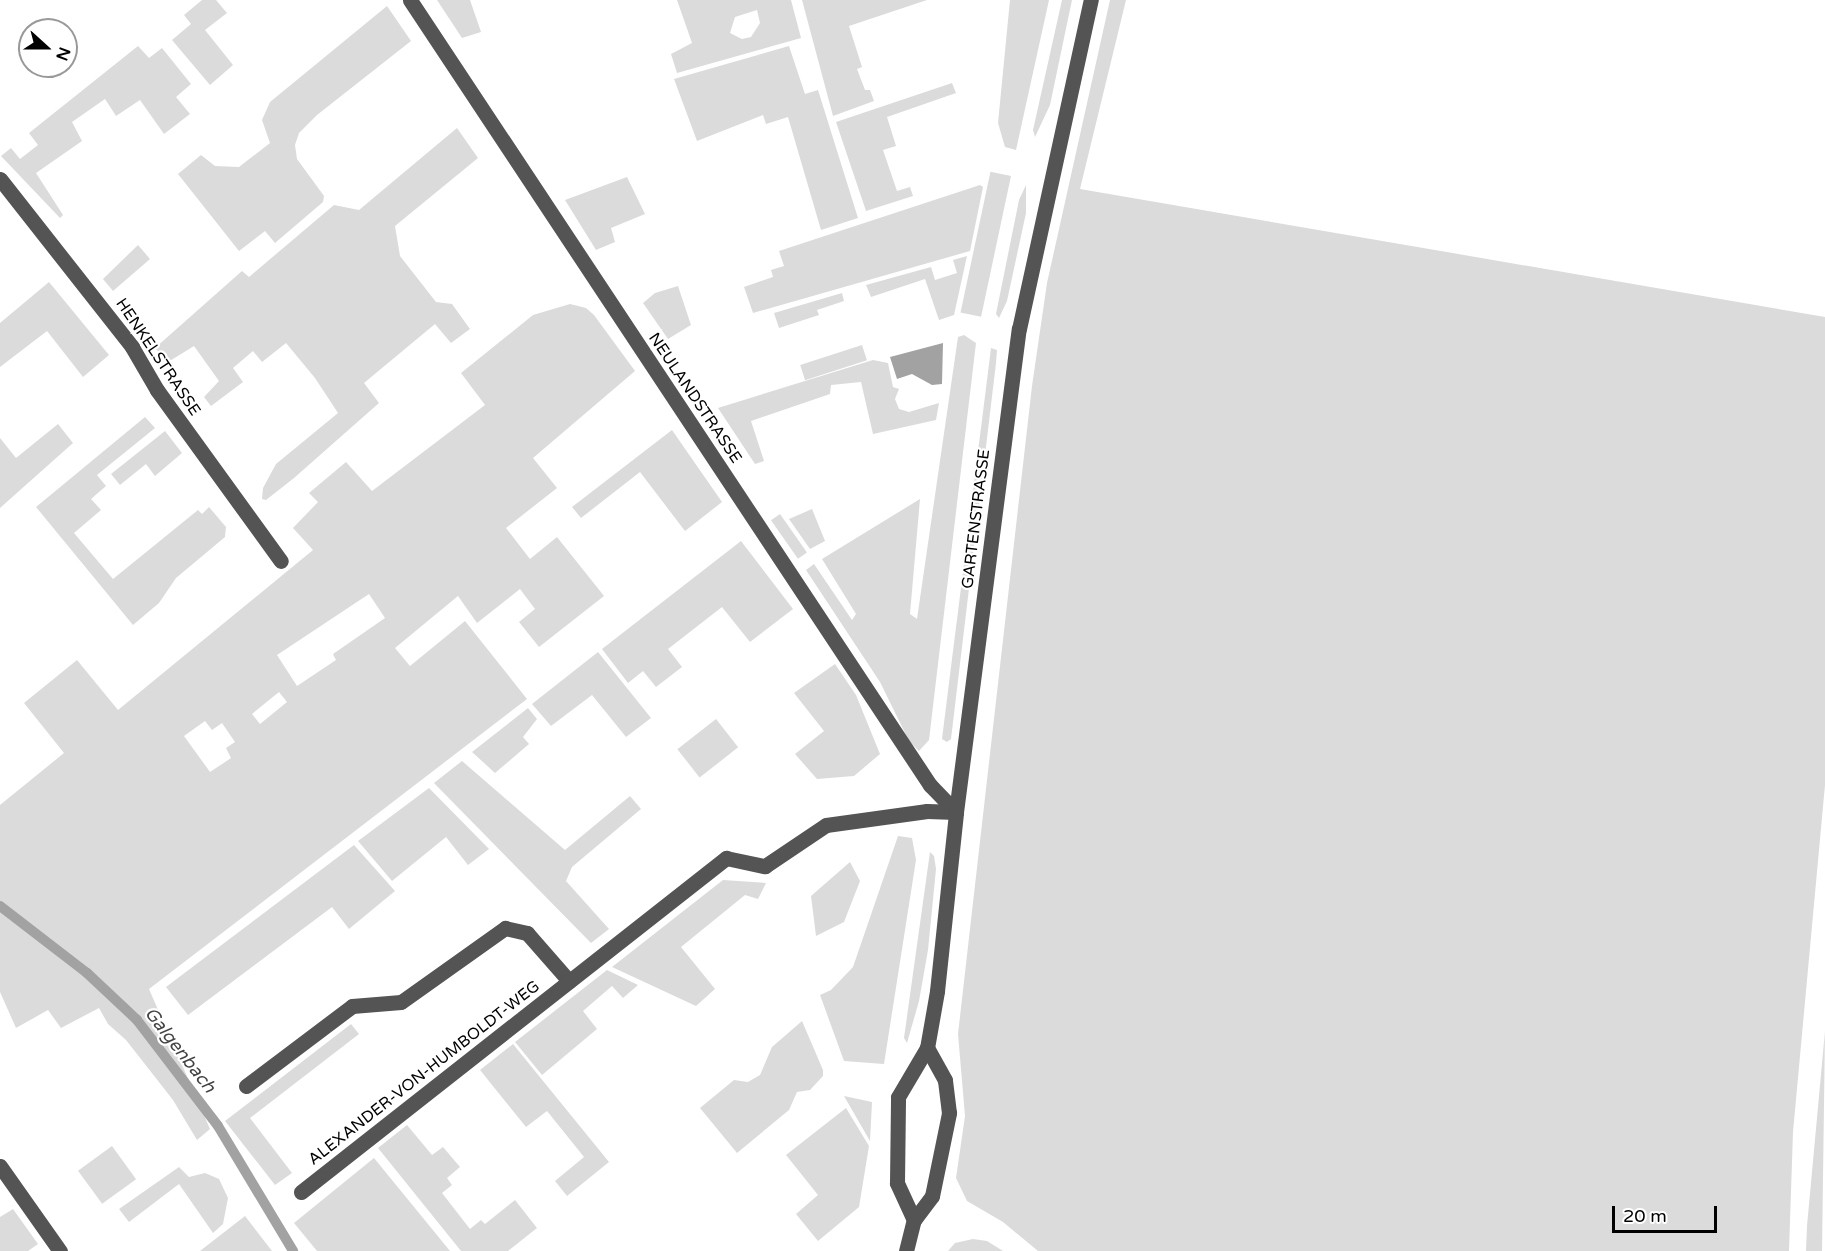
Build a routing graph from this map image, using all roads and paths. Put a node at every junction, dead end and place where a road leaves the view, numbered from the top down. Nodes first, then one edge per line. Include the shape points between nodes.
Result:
1 (410, 0) edge
2 (1091, 0) edge
3 (0, 179) edge
4 (281, 561) dead end
5 (956, 812) junction
6 (569, 981) junction
7 (927, 1048) junction
8 (246, 1086) dead end
9 (0, 1166) edge
10 (301, 1192) dead end
11 (914, 1220) junction
12 (60, 1251) edge
13 (906, 1251) edge

1 - 5 street, NEULANDSTRASSE via 930,785
2 - 5 street, GARTENSTRASSE via 1019,329
3 - 4 street, HENKELSTRASSE via 132,346 157,390
5 - 6 street, ALEXANDER-VON-HUMBOLDT-WEG via 927,811 826,825 765,866 726,858
5 - 7 street, GARTENSTRASSE via 942,954
6 - 8 street via 527,933 505,928 400,1002 352,1006
6 - 10 street, ALEXANDER-VON-HUMBOLDT-WEG
7 - 11 street, GARTENSTRASSE via 898,1097 897,1183
7 - 11 street via 945,1080 949,1113 943,1159 932,1196
9 - 12 street
11 - 13 street

